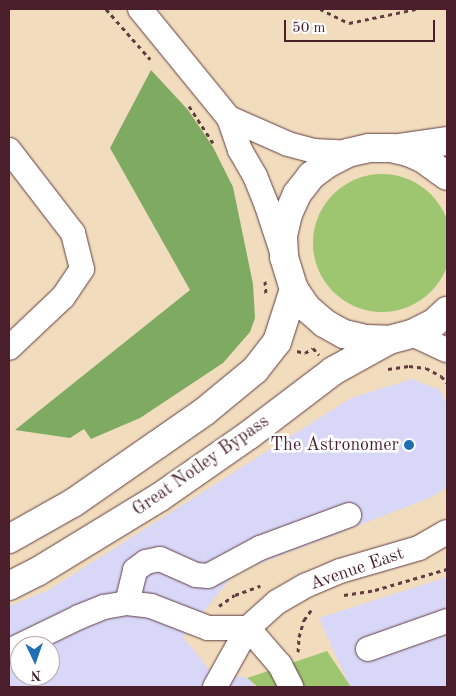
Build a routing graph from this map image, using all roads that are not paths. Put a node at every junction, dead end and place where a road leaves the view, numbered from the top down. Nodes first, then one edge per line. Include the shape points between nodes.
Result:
1 (140, 9) edge
2 (229, 118) junction
3 (447, 141) edge
4 (391, 148) junction
5 (9, 150) edge
6 (348, 153) junction
7 (447, 176) edge
8 (273, 264) junction
9 (294, 289) junction
10 (447, 311) edge
11 (401, 337) junction
12 (9, 348) edge
13 (447, 350) edge
14 (349, 515) dead end
15 (447, 532) edge
16 (9, 539) edge
17 (419, 548) junction
18 (447, 550) edge
19 (9, 586) edge
20 (127, 603) junction
21 (447, 621) edge
22 (248, 628) junction
23 (368, 649) dead end
24 (9, 651) edge
25 (216, 687) edge
26 (291, 687) edge

1 - 2 street
2 - 6 street via 288,144
2 - 8 street via 240,150 267,206
3 - 4 highway
4 - 6 highway via 369,148
4 - 7 highway via 424,159
5 - 12 street via 73,234 82,269 63,297
6 - 8 highway via 310,176 297,194
8 - 9 highway
9 - 11 highway via 307,308 344,334 366,339
9 - 16 highway via 277,342 255,370 196,417 73,503
10 - 11 highway, Great Notley Bypass via 434,323
11 - 13 street
11 - 19 highway, Great Notley Bypass via 333,371 160,497
14 - 20 street via 260,548 208,576 196,575 160,559 146,562 135,570
15 - 17 street, Avenue East
17 - 18 street, Avenue East
17 - 22 street, Avenue East via 306,584 277,602
20 - 22 street via 151,606 208,628
20 - 24 street via 104,607
21 - 23 street
22 - 25 street, Avenue East
22 - 26 street via 280,665

